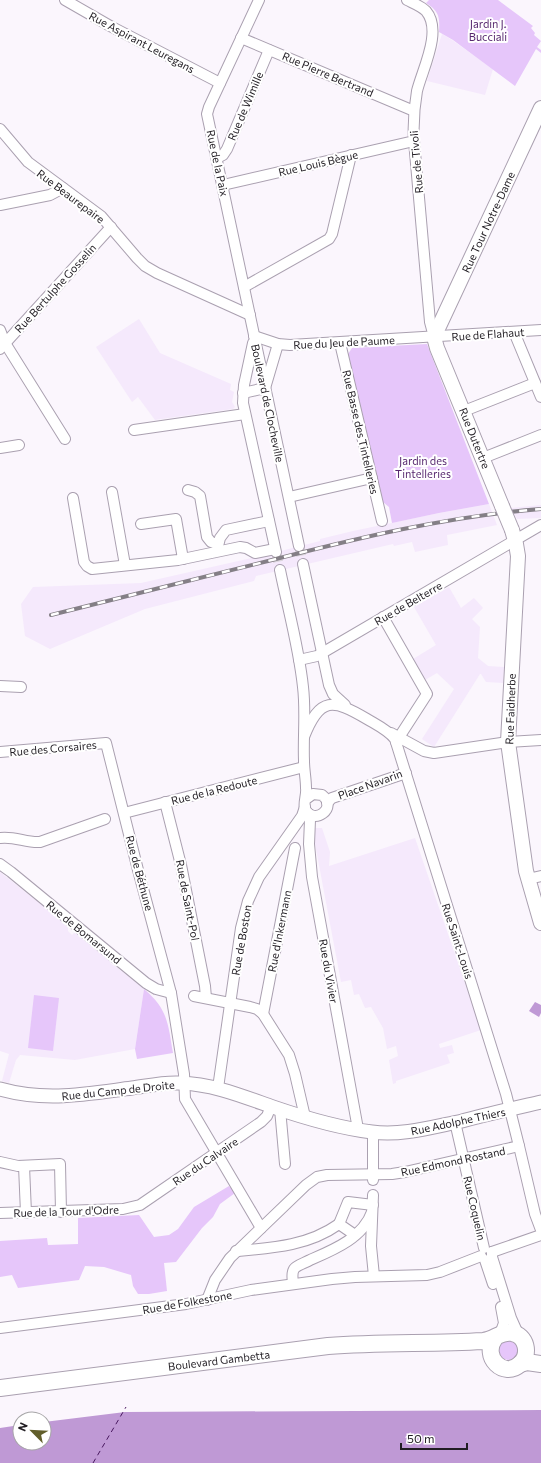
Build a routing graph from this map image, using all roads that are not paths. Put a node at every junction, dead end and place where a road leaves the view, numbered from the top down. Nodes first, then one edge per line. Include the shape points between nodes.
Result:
1 (65, 0) edge
2 (258, 0) edge
3 (407, 0) edge
4 (241, 38) junction
5 (269, 50) junction
6 (220, 83) junction
7 (414, 111) junction
8 (539, 114) edge
9 (0, 129) edge
10 (414, 140) junction
11 (351, 155) junction
12 (217, 158) junction
13 (223, 185) junction
14 (62, 188) junction
15 (0, 206) edge
16 (111, 227) junction
17 (244, 287) junction
18 (250, 315) junction
19 (0, 330) edge
20 (541, 330) edge
21 (514, 332) junction
22 (254, 336) junction
23 (434, 337) junction
24 (340, 343) junction
25 (278, 344) junction
26 (3, 346) edge
27 (535, 383) junction
28 (265, 388) junction
29 (243, 393) junction
30 (541, 397) edge
31 (464, 411) junction
32 (245, 414) junction
33 (134, 430) dead end
34 (541, 435) edge
35 (54, 440) dead end
36 (19, 445) dead end
37 (0, 448) edge
38 (483, 458) junction
39 (372, 478) junction
40 (188, 490) dead end
41 (112, 492) dead end
42 (289, 497) junction
43 (73, 498) dead end
44 (269, 521) junction
45 (382, 521) dead end
46 (141, 524) dead end
47 (541, 525) edge
48 (514, 535) junction
49 (299, 546) tunnel mouth
50 (217, 548) junction
51 (183, 559) junction
52 (125, 564) junction
53 (303, 564) tunnel mouth
54 (280, 570) tunnel mouth
55 (383, 617) junction
56 (323, 652) junction
57 (300, 660) junction
58 (0, 686) edge
59 (21, 687) dead end
60 (348, 708) junction
61 (304, 737) junction
62 (398, 739) junction
63 (541, 740) edge
64 (508, 742) junction
65 (106, 743) joint
66 (0, 752) edge
67 (304, 767) junction
68 (406, 773) junction
69 (165, 802) junction
70 (327, 803) junction
71 (306, 806) junction
72 (124, 813) junction
73 (105, 819) dead end
74 (0, 838) edge
75 (285, 841) junction
76 (295, 848) junction
77 (0, 864) edge
78 (312, 877) junction
79 (534, 878) edge
80 (541, 923) edge
81 (194, 996) dead end
82 (172, 998) junction
83 (206, 998) junction
84 (231, 1003) junction
85 (263, 1014) junction
86 (185, 1083) junction
87 (218, 1088) junction
88 (0, 1089) edge
89 (541, 1102) edge
90 (276, 1108) junction
91 (510, 1109) junction
92 (305, 1117) junction
93 (455, 1122) junction
94 (358, 1129) junction
95 (373, 1132) junction
96 (519, 1146) junction
97 (217, 1153) junction
98 (464, 1159) junction
99 (0, 1162) edge
100 (285, 1164) dead end
101 (24, 1166) junction
102 (373, 1177) junction
103 (373, 1204) junction
104 (131, 1208) joint
105 (61, 1212) junction
106 (0, 1213) edge
107 (26, 1213) junction
108 (339, 1224) junction
109 (261, 1228) junction
110 (541, 1230) edge
111 (355, 1235) junction
112 (541, 1235) edge
113 (236, 1251) junction
114 (487, 1254) junction
115 (374, 1276) junction
116 (293, 1284) junction
117 (207, 1300) junction
118 (0, 1328) edge
119 (498, 1336) junction
120 (522, 1341) junction
121 (439, 1344) junction
122 (541, 1351) edge
123 (492, 1358) junction
124 (520, 1364) junction
125 (541, 1364) edge
126 (0, 1388) edge

1 - 6 street, Rue Aspirant Leuregans
2 - 4 street, Rue de la Paix
3 - 7 street, Rue de Tivoli via 425,10 432,29 430,49 417,90
4 - 5 street, Rue Pierre Bertrand
4 - 6 street, Rue de la Paix
5 - 7 street, Rue Pierre Bertrand
5 - 12 street, Rue de Wimille via 225,152
6 - 12 street, Rue de la Paix via 207,114
7 - 10 street, Rue de Tivoli
8 - 23 main road, Rue Tour Notre-Dame
9 - 14 street, Rue Beaurepaire via 28,162
10 - 11 street, Rue Louis Bègue
10 - 23 street, Rue de Tivoli via 430,322
11 - 13 street, Rue Louis Bègue
11 - 17 street via 329,239
12 - 13 street, Rue de la Paix
13 - 17 street, Rue de la Paix
14 - 15 street via 50,195
14 - 16 street, Rue Beaurepaire via 101,216
16 - 18 street, Rue Beaurepaire via 137,258 149,268
16 - 26 street, Rue Bertulphe Gosselin
17 - 18 street, Rue de la Paix
18 - 22 street, Rue de la Paix
19 - 26 street
20 - 21 street, Rue de Flahaut
21 - 23 street, Rue de Flahaut
21 - 27 street
22 - 25 street, Rue du Jeu de Paume
22 - 28 street, Boulevard de Clocheville
22 - 29 street, Boulevard de Clocheville
23 - 24 street, Rue du Jeu de Paume
23 - 31 main road, Rue Dutertre
24 - 25 street, Rue du Jeu de Paume via 290,346
24 - 39 street, Rue Basse des Tintelleries
25 - 28 street
26 - 35 street via 68,438
27 - 30 street
27 - 31 street
28 - 29 street
28 - 42 street, Boulevard de Clocheville
29 - 32 street, Boulevard de Clocheville
31 - 38 main road, Rue Dutertre
32 - 33 street
32 - 44 street, Boulevard de Clocheville
34 - 38 street
36 - 37 street
38 - 48 main road, Rue Dutertre, bridge
39 - 42 street
39 - 45 street, Rue Basse des Tintelleries
40 - 50 street via 201,498 207,537
41 - 52 street
42 - 49 street, Boulevard de Clocheville
43 - 52 street via 87,566 95,569
44 - 50 street via 229,529 222,535
44 - 50 street, Boulevard de Clocheville via 276,550 255,552 240,547
46 - 51 street via 176,519
47 - 48 street, Rue de Belterre
48 - 55 street, Rue de Belterre
48 - 64 main road, Rue Faidherbe via 518,556
50 - 51 street
51 - 52 street
53 - 56 street
54 - 57 street
55 - 56 street, Rue de Belterre
55 - 62 street via 427,694
56 - 57 street, Rue de Belterre
56 - 60 street via 332,691
57 - 61 street, Place Navarin
58 - 59 street
60 - 61 street, Place Navarin via 336,704 325,706 315,717
60 - 62 street, Place Navarin
61 - 67 street, Place Navarin
62 - 64 street via 434,753
62 - 68 street, Place Navarin
63 - 64 street
64 - 79 main road, Rue Faidherbe
65 - 66 street, Rue des Corsaires
65 - 72 street, Rue de Béthune
67 - 69 street, Rue de la Redoute
67 - 71 street, Place Navarin
68 - 70 street, Place Navarin via 332,798
68 - 91 street, Rue Saint-Louis
69 - 72 street, Rue de la Redoute
69 - 83 street, Rue de Saint-Pol via 181,864
70 - 71 street via 324,797 311,794
70 - 71 street via 325,811 314,816
71 - 75 street, Rue de Boston
71 - 78 street, Rue du Vivier via 310,818
72 - 82 street, Rue de Béthune
73 - 74 street via 40,842 12,837
75 - 76 street
75 - 84 street, Rue de Boston via 262,872 250,895 242,922
76 - 78 street via 306,858
76 - 85 street, Rue d'Inkermann
77 - 82 street, Rue de Bomarsund via 146,983
78 - 94 street, Rue du Vivier
79 - 80 main road, Rue Faidherbe
81 - 83 street
82 - 86 street, Rue de Béthune
83 - 84 street
84 - 85 street via 254,1008
84 - 87 street, Rue de Boston
85 - 92 street via 289,1055
86 - 87 street, Rue du Camp de Droite
86 - 88 street, Rue du Camp de Droite via 158,1084 61,1097 31,1096
86 - 97 street, Rue de Béthune via 187,1101
87 - 90 street, Rue du Camp de Droite
89 - 91 street, Rue Adolphe Thiers
90 - 92 street, Rue du Camp de Droite
90 - 97 street, Rue du Calvaire via 264,1120
90 - 100 street
91 - 93 street, Rue Adolphe Thiers
91 - 96 street, Rue Edmond Rostand
92 - 94 street, Rue du Camp de Droite
93 - 95 street, Rue Adolphe Thiers via 414,1131
93 - 98 street, Rue Coquelin
94 - 95 street, Rue du Camp de Droite
95 - 102 street
96 - 98 street, Rue Edmond Rostand
96 - 110 street
97 - 104 street, Rue du Calvaire via 148,1200
97 - 109 street, Rue de Béthune
98 - 102 street, Rue Edmond Rostand
98 - 114 street, Rue Coquelin
99 - 101 street
101 - 105 street via 60,1164
101 - 107 street
102 - 109 street, Rue Edmond Rostand via 344,1174 314,1178
103 - 108 street via 348,1202
103 - 111 street via 368,1221
103 - 115 street via 371,1246
104 - 105 street, Rue de la Tour d'Odre
105 - 107 street, Rue de la Tour d'Odre
106 - 107 street, Rue de la Tour d'Odre
108 - 111 street
108 - 113 street via 322,1234 289,1246
109 - 113 street, Rue Edmond Rostand
111 - 116 street via 336,1248 296,1267 292,1274
112 - 114 street, Rue de Folkestone
113 - 117 street, Rue Edmond Rostand via 221,1271
114 - 115 street, Rue de Folkestone via 431,1274
114 - 119 street via 504,1316 504,1326
114 - 120 street
115 - 116 street, Rue de Folkestone
116 - 117 street, Rue de Folkestone
117 - 118 street, Rue de Folkestone
119 - 120 main road via 511,1333
119 - 121 main road via 486,1341
119 - 123 main road via 490,1349
120 - 122 main road
120 - 124 main road via 525,1356
121 - 123 main road via 467,1349
121 - 126 main road, Boulevard Gambetta via 379,1343 328,1346
123 - 124 main road via 503,1368 512,1368
124 - 125 main road

